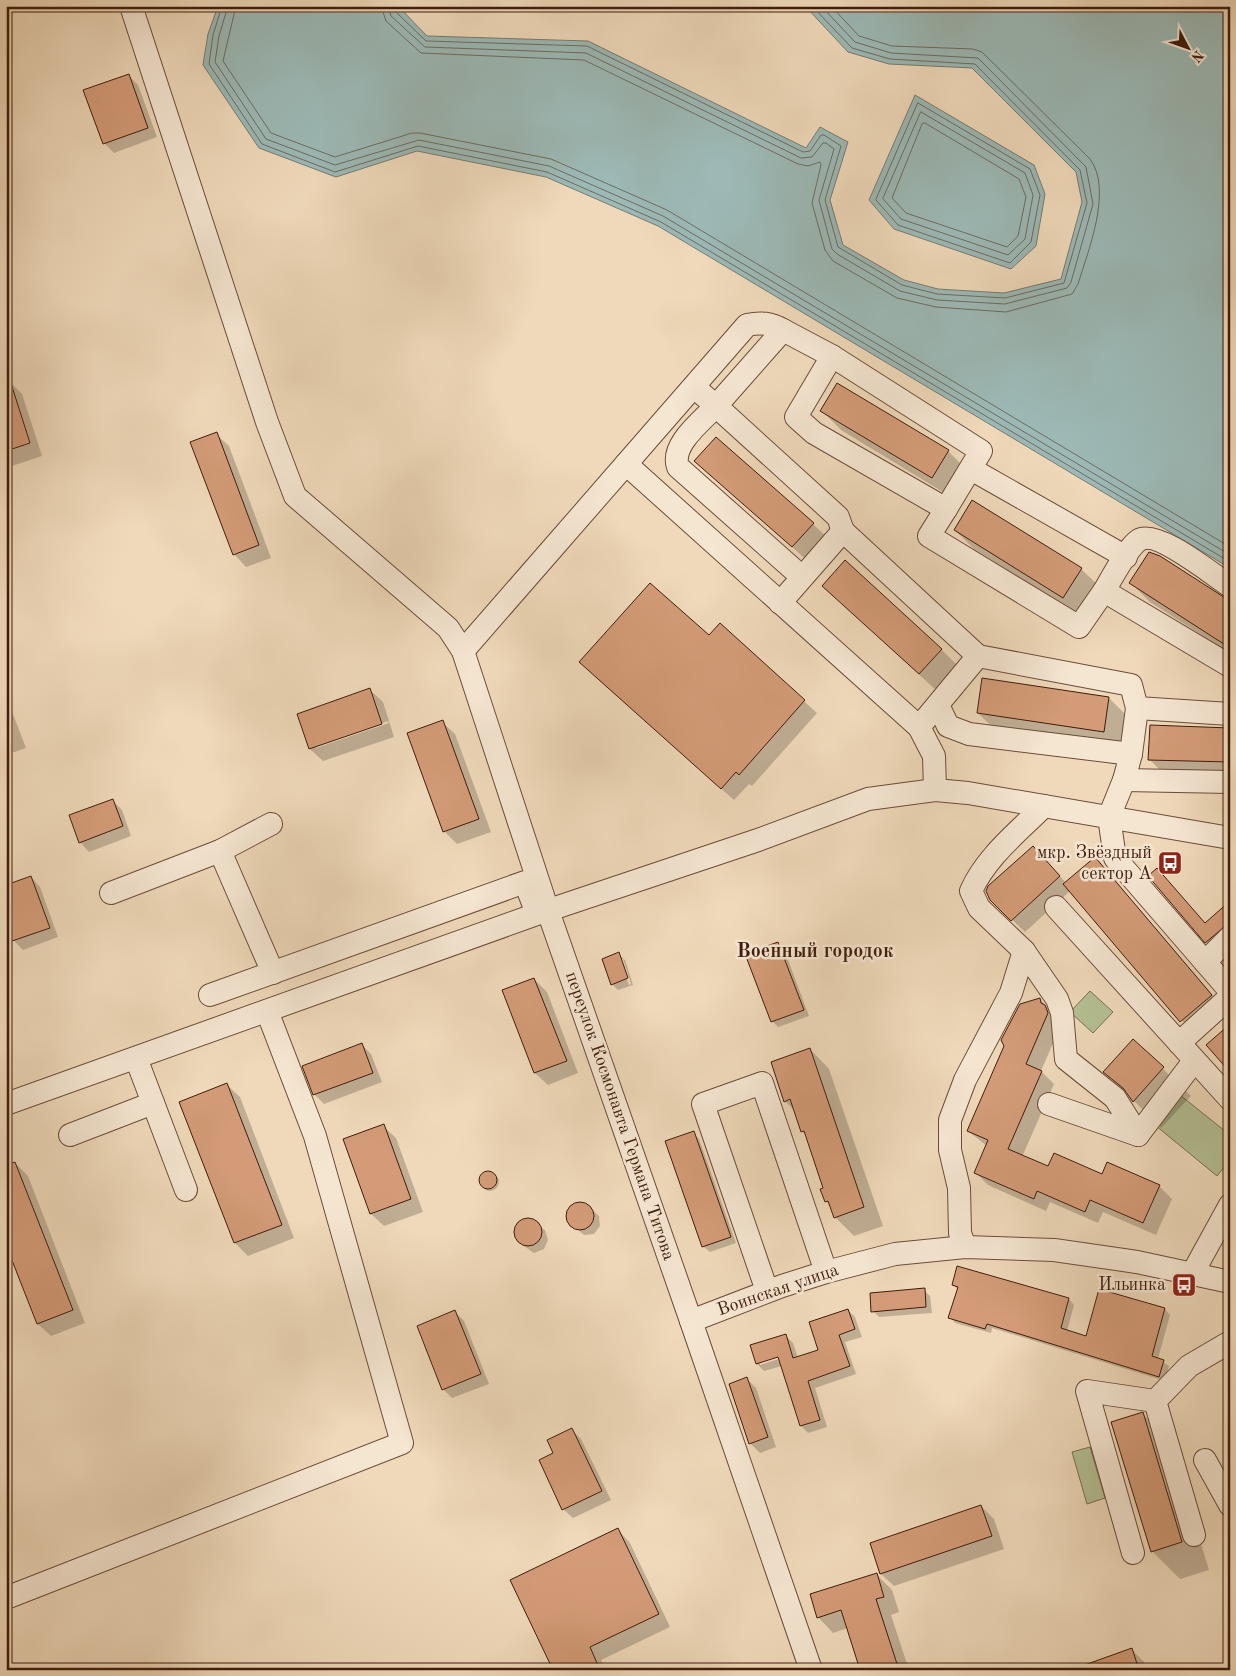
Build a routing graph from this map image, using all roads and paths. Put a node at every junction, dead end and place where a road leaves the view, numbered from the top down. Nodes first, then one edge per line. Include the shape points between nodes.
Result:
1 (130, 6) edge
2 (783, 330) junction
3 (832, 356) junction
4 (694, 386) junction
5 (716, 406) junction
6 (626, 464) junction
7 (971, 469) junction
8 (946, 509) junction
9 (843, 531) junction
10 (1126, 557) junction
11 (802, 577) junction
12 (1230, 586) edge
13 (1104, 591) junction
14 (780, 603) junction
15 (463, 652) junction
16 (978, 656) junction
17 (1230, 666) edge
18 (938, 705) junction
19 (1137, 708) junction
20 (1230, 714) edge
21 (919, 727) junction
22 (1131, 754) junction
23 (1124, 780) junction
24 (1230, 782) edge
25 (935, 790) junction
26 (1044, 806) junction
27 (1109, 817) junction
28 (271, 824) dead end
29 (1230, 838) edge
30 (220, 851) junction
31 (111, 893) dead end
32 (1056, 907) dead end
33 (543, 913) junction
34 (1230, 937) edge
35 (1024, 951) junction
36 (1205, 962) junction
37 (272, 973) junction
38 (1230, 991) edge
39 (210, 994) dead end
40 (1230, 997) edge
41 (267, 1011) junction
42 (1179, 1043) junction
43 (136, 1058) junction
44 (1194, 1061) junction
45 (1230, 1099) edge
46 (153, 1103) junction
47 (6, 1104) edge
48 (1048, 1104) dead end
49 (70, 1135) dead end
50 (1138, 1135) junction
51 (186, 1190) dead end
52 (1230, 1204) edge
53 (965, 1247) junction
54 (826, 1272) junction
55 (1191, 1276) junction
56 (1230, 1282) edge
57 (767, 1292) junction
58 (691, 1321) junction
59 (1230, 1342) edge
60 (1155, 1401) junction
61 (1205, 1460) dead end
62 (1230, 1505) edge
63 (1194, 1535) dead end
64 (1133, 1553) dead end
65 (6, 1598) edge
66 (811, 1670) edge

1 - 15 street via 295,496 448,628
2 - 3 street
2 - 4 street via 766,323 747,326
2 - 5 street
3 - 7 street via 981,452
3 - 8 street via 796,417 802,425
4 - 5 street
4 - 6 street
5 - 9 street via 838,517
5 - 11 street via 681,446 675,460 678,467
6 - 14 street
6 - 15 street
7 - 8 street
7 - 10 street
8 - 13 street via 929,536 1079,627
9 - 11 street
9 - 16 street
10 - 12 street via 1140,540 1156,539
10 - 13 street
11 - 14 street
13 - 17 street
14 - 21 street
15 - 33 street
16 - 18 street
16 - 19 street via 1131,685
18 - 21 street
18 - 22 street via 948,726 969,734
19 - 20 street
19 - 22 street
21 - 25 street via 934,756
22 - 23 street
23 - 24 street
23 - 27 street
25 - 26 street
25 - 33 street via 868,799
26 - 27 street
26 - 35 street via 995,855 971,891 979,908
27 - 29 street
27 - 36 street via 1115,858
28 - 30 street
30 - 31 street
30 - 37 street
32 - 42 street
33 - 37 street via 525,882
33 - 41 street
33 - 58 street, переулок Космонавта Германа Титова
34 - 36 street
35 - 50 street via 1057,998 1062,1013 1066,1059 1115,1098
35 - 53 street via 1011,992 965,1080 950,1120 950,1150 959,1188 960,1232
36 - 38 street
37 - 39 street
40 - 42 street
41 - 43 street
41 - 65 street via 315,1136 402,1443
42 - 44 street
43 - 46 street
43 - 47 street
44 - 45 street
44 - 50 street
46 - 49 street
46 - 51 street
48 - 50 street
52 - 55 street
53 - 54 street, Воинская улица via 895,1254
53 - 55 street, Воинская улица via 1054,1250 1137,1262
54 - 57 street, Воинская улица
54 - 57 street via 762,1083 703,1104
55 - 56 street, Воинская улица
57 - 58 street, Воинская улица
58 - 66 street
59 - 60 street via 1189,1366
60 - 63 street
60 - 64 street via 1087,1391
61 - 62 street

